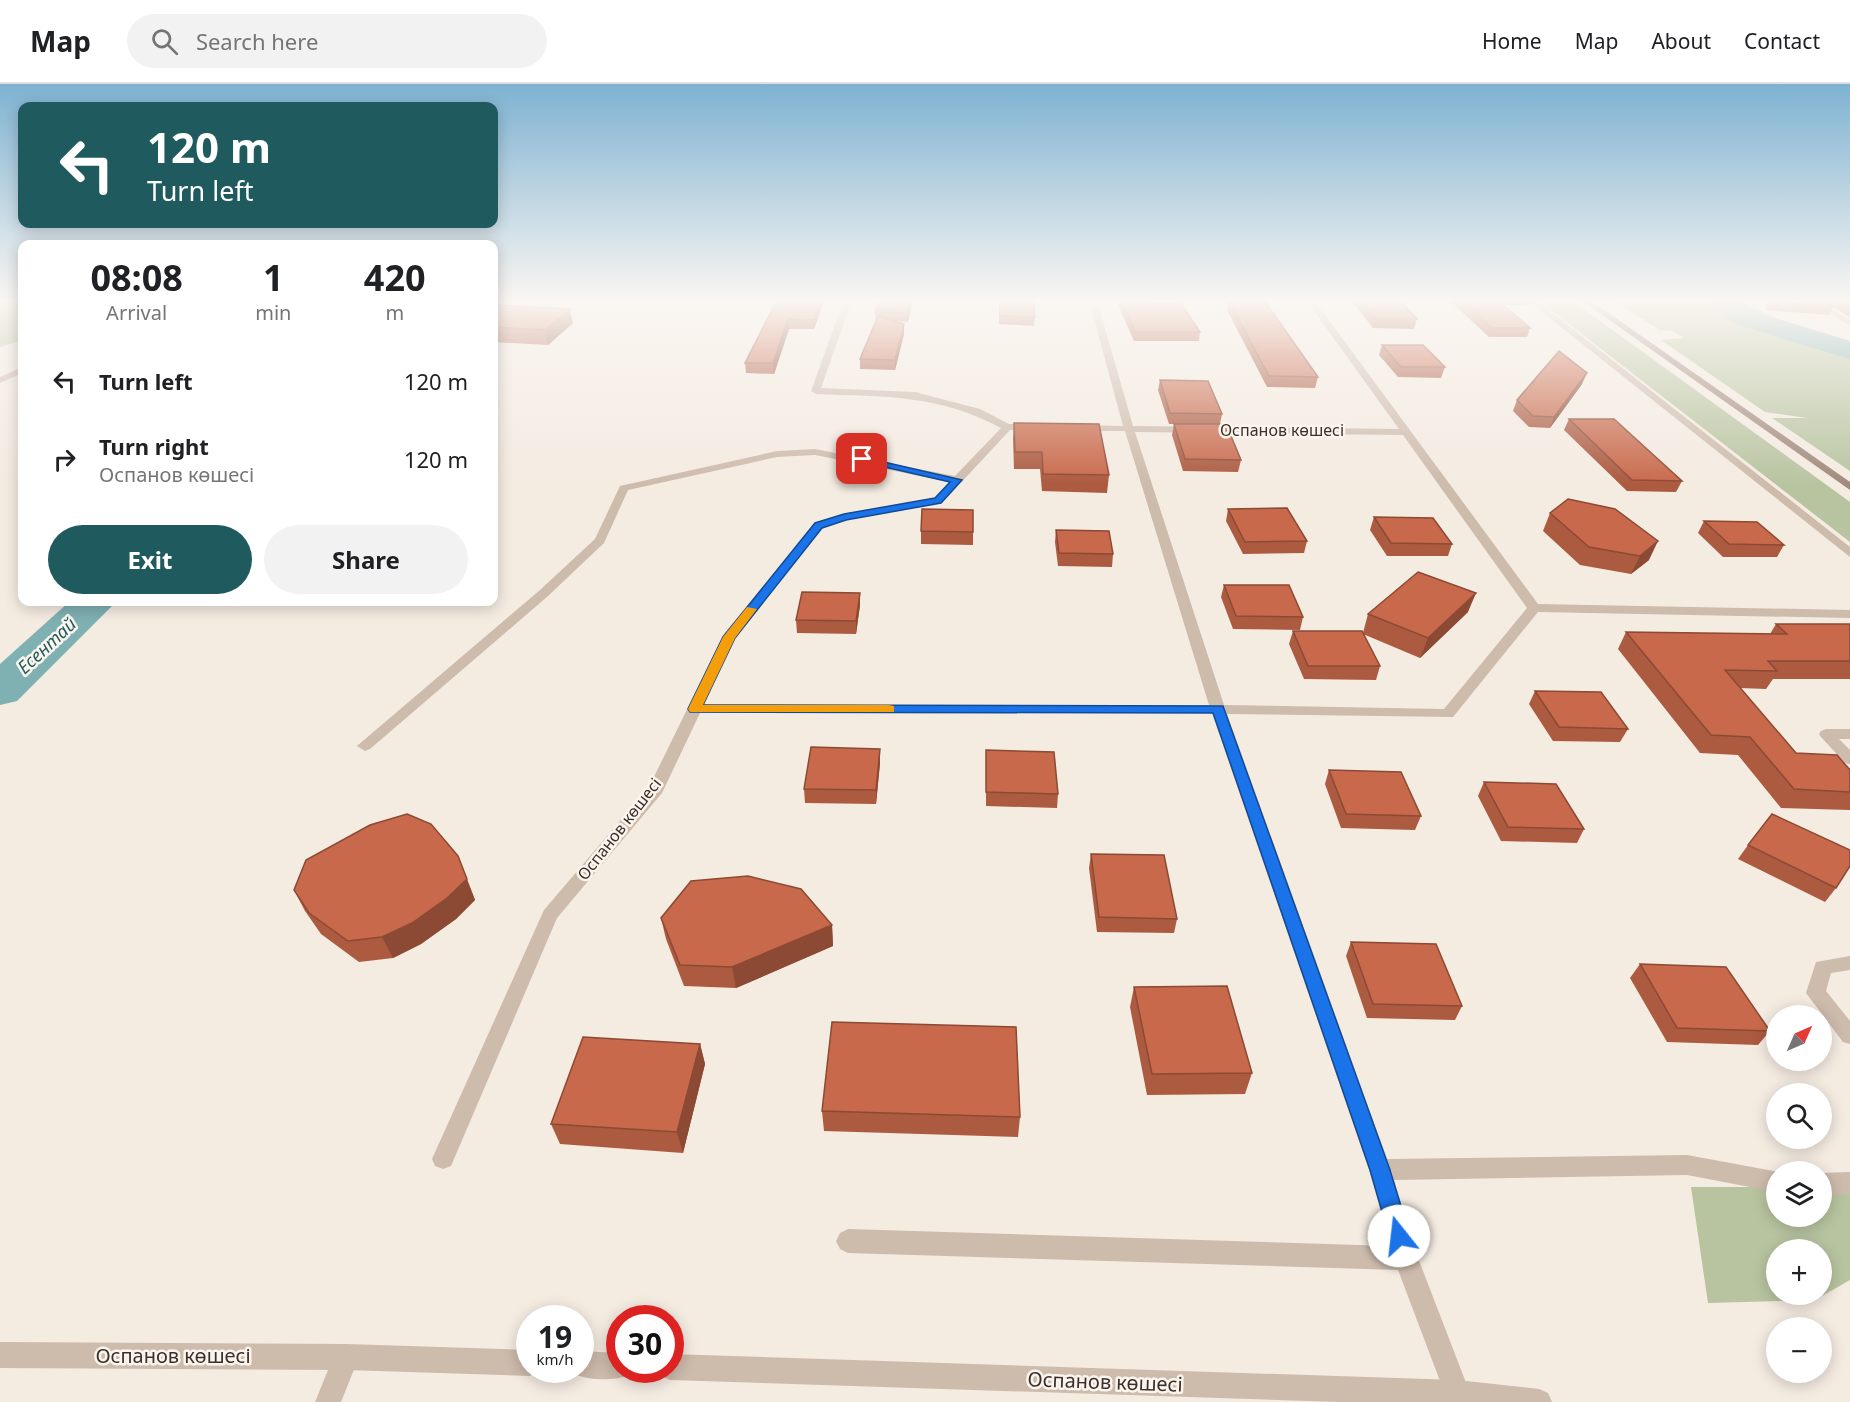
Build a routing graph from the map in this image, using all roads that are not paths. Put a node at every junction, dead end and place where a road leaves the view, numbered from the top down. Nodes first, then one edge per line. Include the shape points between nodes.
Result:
1 (826, 362) edge
2 (1110, 362) edge
3 (1355, 362) edge
4 (1609, 362) edge
5 (1672, 362) edge
6 (18, 372) edge
7 (0, 380) edge
8 (1007, 427) junction
9 (1129, 429) junction
10 (1407, 432) junction
11 (957, 480) junction
12 (1850, 488) edge
13 (1850, 553) edge
14 (1534, 608) junction
15 (1850, 614) edge
16 (695, 709) junction
17 (1218, 709) junction
18 (1850, 734) edge
19 (365, 746) dead end
20 (1850, 759) edge
21 (1850, 963) edge
22 (1850, 1036) edge
23 (443, 1159) dead end
24 (1380, 1170) junction
25 (1766, 1179) edge
26 (1850, 1183) edge
27 (1832, 1184) edge
28 (848, 1241) dead end
29 (1406, 1257) junction
30 (0, 1355) edge
31 (346, 1357) junction
32 (516, 1363) edge
33 (684, 1367) edge
34 (1457, 1393) junction
35 (328, 1402) edge
36 (1539, 1402) edge

1 - 8 street via 816,390 915,394 977,411
2 - 9 street
3 - 10 street
4 - 13 street
5 - 12 main road
6 - 7 street
8 - 9 street, Оспанов көшесі
8 - 11 street, Оспанов көшесі
9 - 10 street, Оспанов көшесі
9 - 17 street
10 - 14 street
11 - 16 street, Оспанов көшесі via 938,501 844,517 818,526 729,637
11 - 19 street via 815,452 777,454 624,488 600,541
14 - 15 street
14 - 17 street via 1448,714
16 - 17 street
16 - 23 street, Оспанов көшесі via 656,789 550,915
17 - 24 street
18 - 20 street via 1826,734
21 - 22 street via 1823,967 1816,993
24 - 25 street via 1687,1165
24 - 29 street
26 - 27 street
28 - 29 street
29 - 34 street
30 - 31 street, Оспанов көшесі
31 - 32 street, Оспанов көшесі
31 - 35 street
33 - 34 street, Оспанов көшесі
34 - 36 street, Оспанов көшесі

